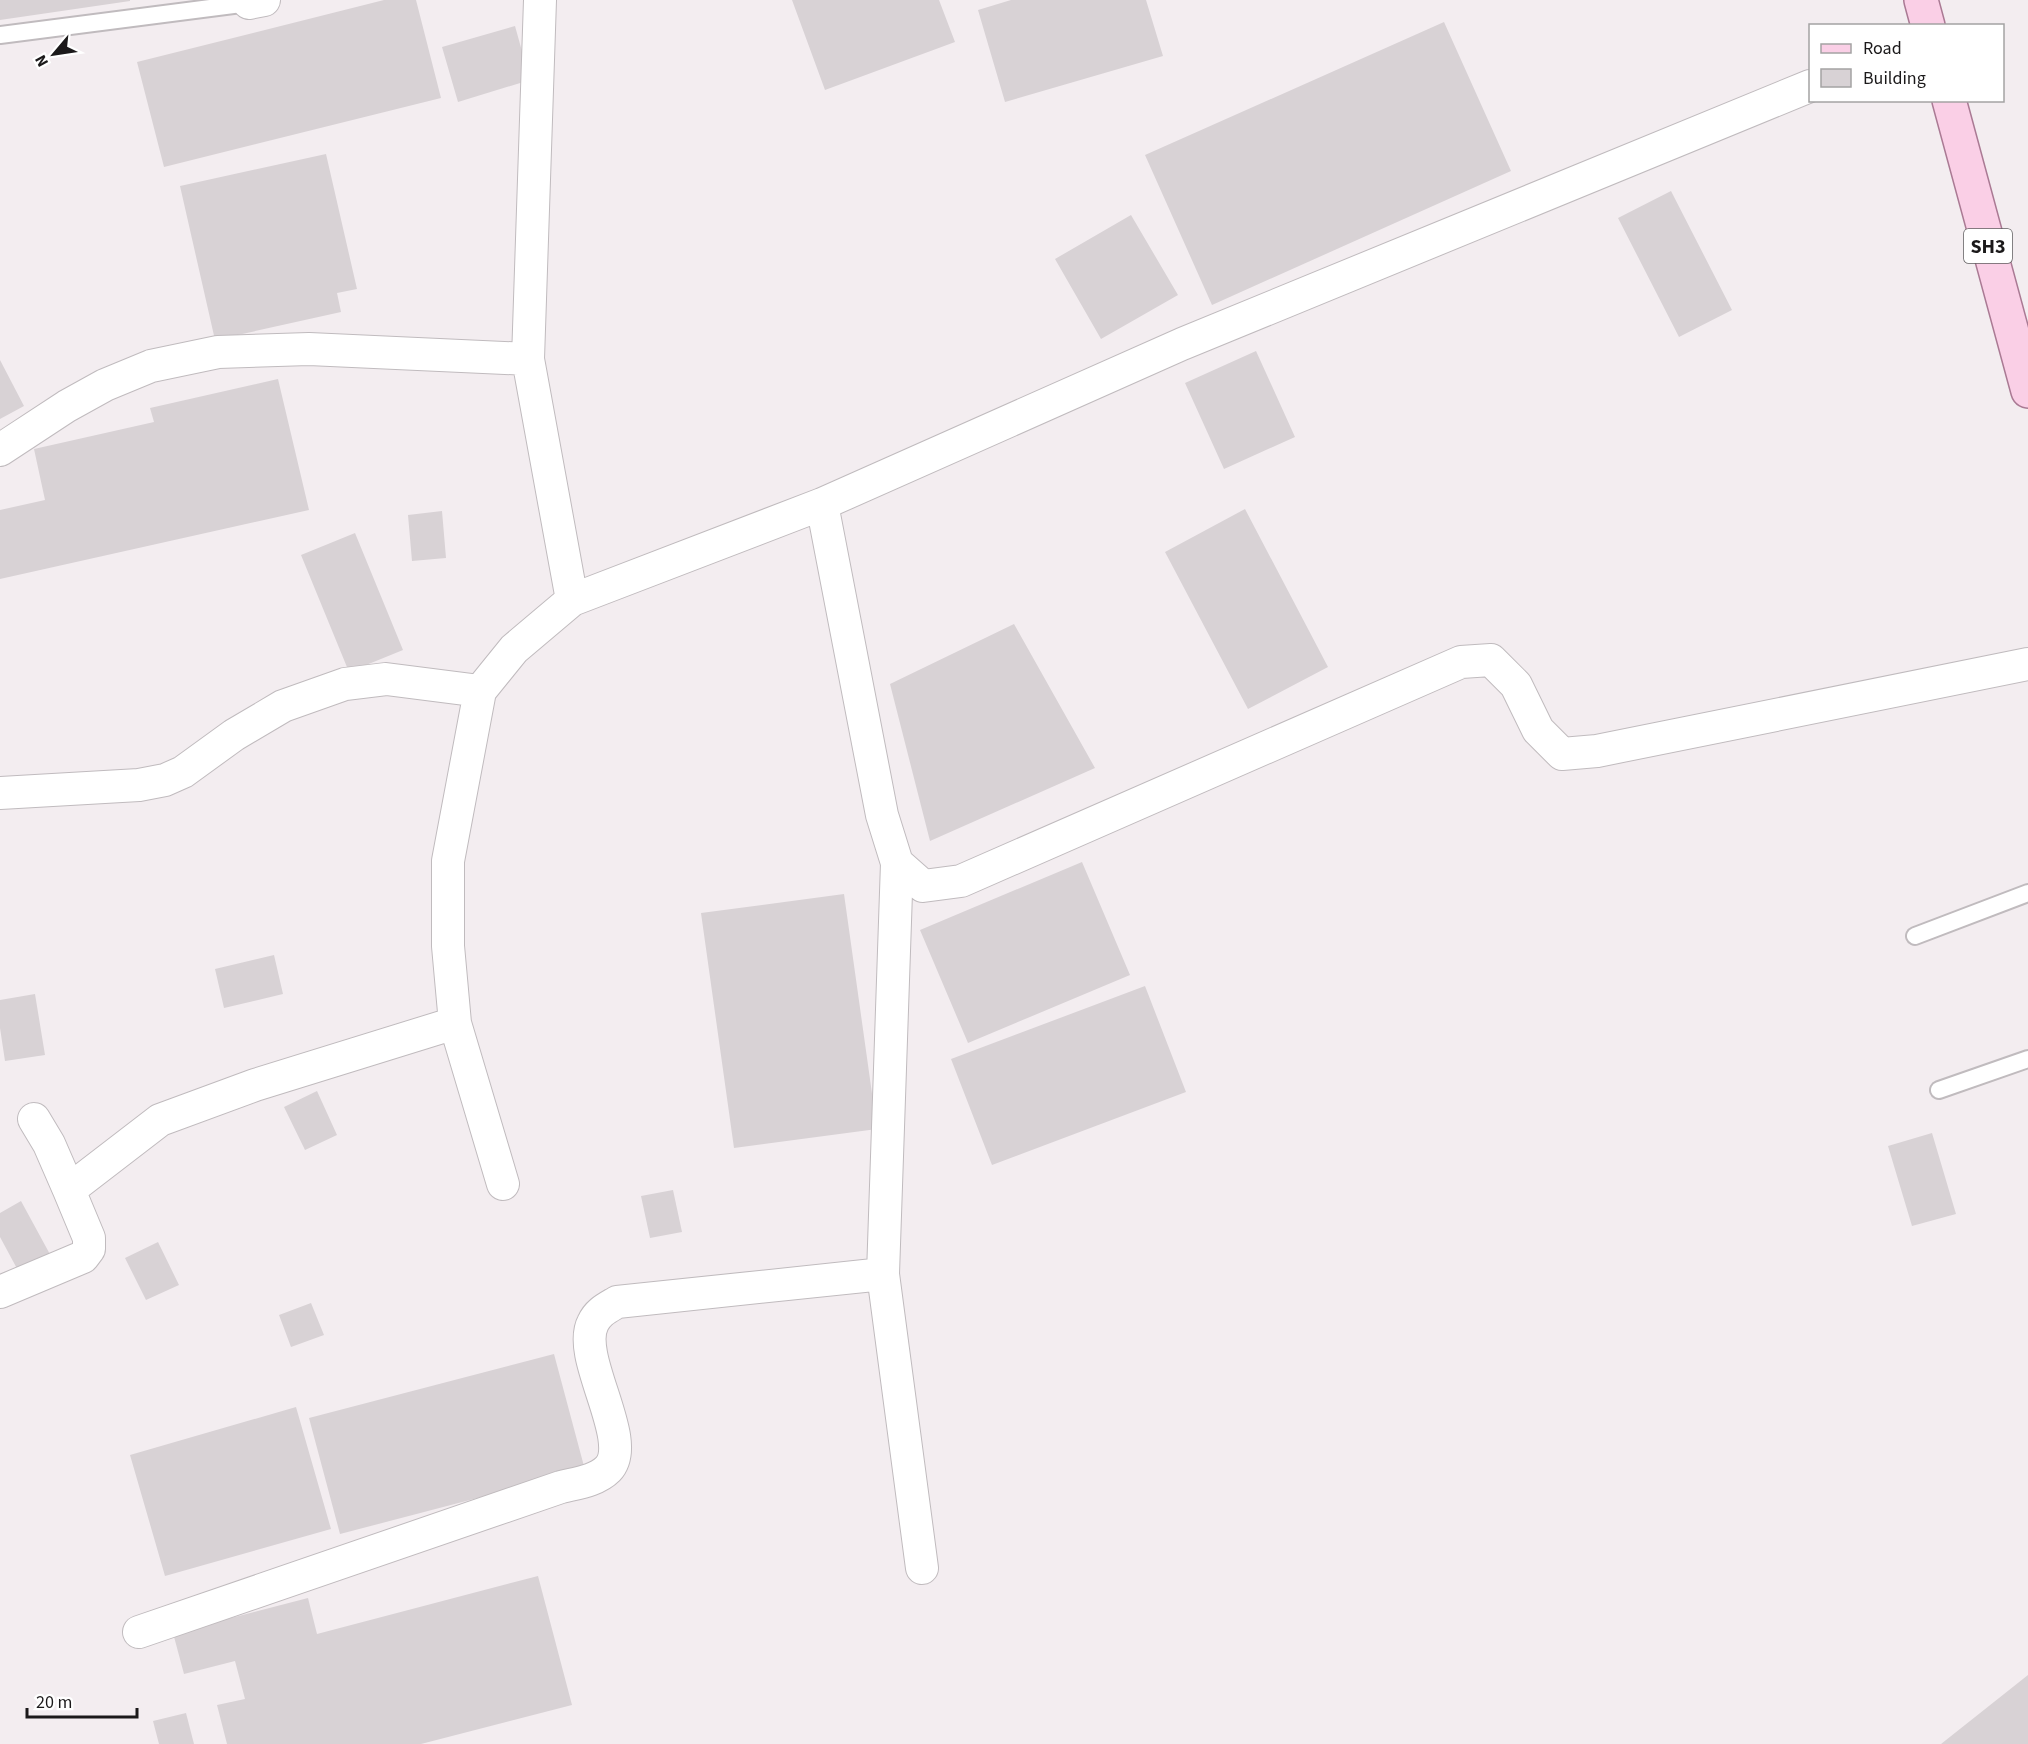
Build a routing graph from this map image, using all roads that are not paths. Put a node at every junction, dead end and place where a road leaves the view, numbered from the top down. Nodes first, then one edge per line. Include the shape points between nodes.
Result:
1 (540, 0) edge
2 (1921, 0) edge
3 (256, 1) edge
4 (1927, 24) edge
5 (0, 35) edge
6 (1809, 86) edge
7 (1950, 102) edge
8 (528, 359) junction
9 (2028, 392) edge
10 (0, 450) edge
11 (822, 504) junction
12 (572, 600) junction
13 (2028, 664) edge
14 (480, 691) junction
15 (0, 793) edge
16 (897, 863) junction
17 (2028, 893) edge
18 (1915, 936) dead end
19 (455, 1023) junction
20 (2028, 1059) edge
21 (1939, 1090) dead end
22 (34, 1119) dead end
23 (503, 1184) dead end
24 (69, 1190) junction
25 (884, 1275) junction
26 (0, 1292) edge
27 (922, 1568) dead end
28 (139, 1632) dead end

1 - 8 street
2 - 4 main road
3 - 5 lane
6 - 11 street via 1182,344
7 - 9 main road, SH3
8 - 10 street via 309,349 218,352 150,366 105,385
8 - 12 street
11 - 12 street
11 - 16 street via 882,815
12 - 14 street via 514,649
13 - 16 street via 1597,752 1562,754 1538,730 1516,685 1491,660 1461,662 961,881 923,886
14 - 15 street via 386,679 345,684 283,706 165,780
14 - 19 street via 448,861 448,946
16 - 25 street
17 - 18 lane
19 - 23 street
19 - 24 street via 255,1085 160,1120
20 - 21 lane
22 - 24 street
24 - 26 street via 89,1238 89,1249 83,1257
25 - 27 street
25 - 28 street via 617,1302 601,1311 591,1324 590,1346 615,1440 615,1457 597,1477

